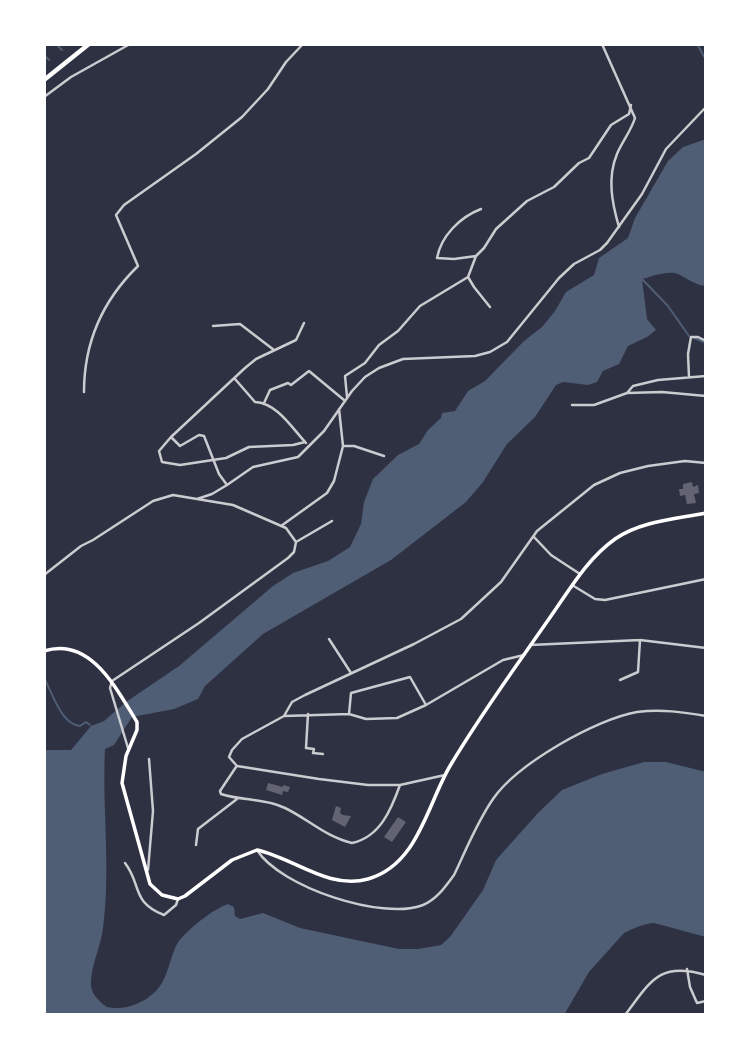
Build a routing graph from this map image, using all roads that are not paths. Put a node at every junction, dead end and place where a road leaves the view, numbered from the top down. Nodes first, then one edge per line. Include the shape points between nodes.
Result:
1 (89, 44) edge
2 (130, 44) edge
3 (303, 44) edge
4 (602, 44) edge
5 (44, 80) edge
6 (44, 97) edge
7 (631, 105) junction
8 (706, 107) edge
9 (481, 209) dead end
10 (619, 227) junction
11 (476, 256) junction
12 (468, 277) junction
13 (490, 306) dead end
14 (304, 323) dead end
15 (213, 326) dead end
16 (706, 341) edge
17 (275, 350) junction
18 (706, 376) edge
19 (234, 377) junction
20 (689, 377) junction
21 (84, 392) dead end
22 (627, 393) junction
23 (706, 396) edge
24 (346, 399) junction
25 (264, 402) junction
26 (572, 405) dead end
27 (339, 410) junction
28 (171, 437) junction
29 (307, 444) junction
30 (343, 446) junction
31 (383, 456) dead end
32 (215, 458) junction
33 (706, 463) edge
34 (227, 485) junction
35 (197, 499) junction
36 (706, 513) edge
37 (332, 521) dead end
38 (281, 526) junction
39 (533, 536) junction
40 (296, 542) junction
41 (580, 574) junction
42 (44, 575) edge
43 (706, 579) edge
44 (572, 585) junction
45 (329, 639) dead end
46 (640, 640) junction
47 (530, 645) junction
48 (706, 648) edge
49 (44, 652) edge
50 (524, 655) junction
51 (351, 673) junction
52 (620, 680) dead end
53 (112, 681) junction
54 (426, 705) junction
55 (307, 714) junction
56 (349, 714) junction
57 (284, 716) junction
58 (706, 716) edge
59 (128, 748) junction
60 (323, 754) dead end
61 (149, 759) dead end
62 (237, 766) junction
63 (445, 775) junction
64 (400, 785) junction
65 (238, 799) junction
66 (196, 845) dead end
67 (257, 850) junction
68 (125, 863) dead end
69 (147, 873) junction
70 (178, 899) junction
71 (687, 969) junction
72 (706, 975) edge
73 (706, 1001) edge
74 (625, 1015) edge

1 - 5 highway
2 - 6 street
3 - 21 street via 242,117 116,215 138,266 120,285 93,329
4 - 7 street
7 - 10 street via 634,122 617,153 612,174 611,201
7 - 11 street via 629,114 611,125 589,158 554,187 527,201 496,229
8 - 10 street via 666,149
9 - 11 street via 463,218 444,238 436,258
10 - 24 street via 600,250 559,278 511,338 497,348 475,356 393,362 365,377
11 - 12 street
12 - 13 street
12 - 24 street via 420,306 365,363 349,371
14 - 17 street via 296,340
15 - 17 street via 240,324
16 - 20 street via 691,337
17 - 19 street
18 - 20 street
19 - 25 street via 255,402
19 - 28 street
20 - 22 street via 633,386
22 - 23 street
22 - 26 street via 589,406
24 - 25 street via 309,371 291,385 270,390
24 - 27 street
25 - 29 street
27 - 29 street
27 - 30 street
28 - 32 street via 180,446 202,435
28 - 32 street via 159,451 166,464
29 - 32 street via 249,447 236,455
29 - 34 street via 298,457 253,467
30 - 31 street
30 - 38 street via 327,494
32 - 34 street
33 - 39 street via 668,463 607,478
34 - 35 street
35 - 38 street via 233,505
35 - 42 street via 173,495 153,501 81,545
36 - 41 main road via 630,531 603,549
37 - 40 street
38 - 40 street
39 - 41 street
39 - 51 street via 501,582 461,619
40 - 53 street via 288,558
41 - 44 main road
43 - 44 street via 605,600
44 - 47 main road
45 - 51 street
46 - 47 street
46 - 48 street
46 - 52 street via 638,672
47 - 50 main road
49 - 53 main road via 73,651 92,661
50 - 54 street via 503,660
50 - 63 main road
51 - 57 street via 292,702
53 - 59 street via 111,694
53 - 59 main road via 137,722
54 - 56 street via 390,719
54 - 56 street via 410,677 351,693
55 - 56 street
55 - 57 street
55 - 60 street via 306,748
57 - 62 street via 236,745 229,757
58 - 67 street via 673,711 625,715 525,766 494,798 446,887 421,905 397,910 334,898 299,883
59 - 69 main road via 122,783
61 - 69 street via 153,831
62 - 64 street via 368,785
62 - 65 street via 220,791
63 - 64 street
63 - 67 main road via 411,846 396,865 380,874 336,879
64 - 65 street via 380,827 352,844 276,804
65 - 66 street via 198,829
67 - 70 main road via 238,857
68 - 70 street via 139,897 152,908 164,915
69 - 70 main road via 152,888
71 - 72 street
71 - 73 street via 697,1003
71 - 74 street via 672,970 650,983

